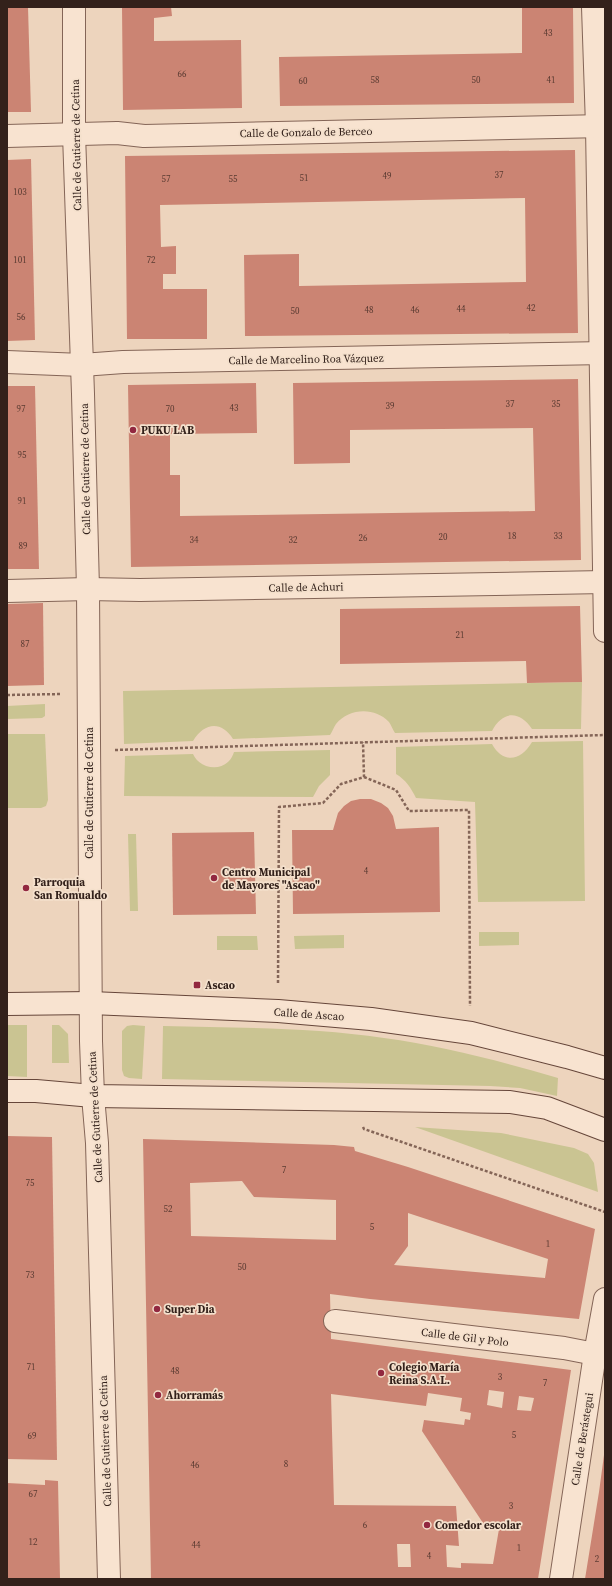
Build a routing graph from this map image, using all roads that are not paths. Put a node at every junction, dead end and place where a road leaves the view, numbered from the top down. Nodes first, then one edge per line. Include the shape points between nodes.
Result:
1 (74, 7) edge
2 (593, 7) edge
3 (601, 126) edge
4 (74, 134) junction
5 (7, 136) edge
6 (603, 353) edge
7 (7, 362) edge
8 (82, 365) junction
9 (604, 582) edge
10 (88, 589) junction
11 (7, 591) edge
12 (605, 630) edge
13 (91, 1003) junction
14 (7, 1004) edge
15 (605, 1068) edge
16 (7, 1091) edge
17 (93, 1096) junction
18 (605, 1130) edge
19 (605, 1299) edge
20 (335, 1321) dead end
21 (595, 1354) junction
22 (108, 1579) edge
23 (561, 1579) edge

1 - 4 street, Calle de Gutierre de Cetina
2 - 3 street
3 - 4 street, Calle de Gonzalo de Berceo via 144,136 117,133
3 - 6 street
4 - 5 street, Calle de Gonzalo de Berceo
4 - 8 street, Calle de Gutierre de Cetina
6 - 8 street, Calle de Marcelino Roa Vázquez
6 - 9 street
7 - 8 street, Calle de Marcelino Roa Vázquez
8 - 10 street, Calle de Gutierre de Cetina
9 - 10 street, Calle de Achuri
9 - 12 street
10 - 11 street, Calle de Achuri
10 - 13 street, Calle de Gutierre de Cetina
13 - 14 street, Calle de Ascao
13 - 15 street, Calle de Ascao via 278,1011 371,1019 471,1033
13 - 17 street, Calle de Gutierre de Cetina
16 - 17 street
17 - 18 street via 510,1102 547,1108
17 - 22 street, Calle de Gutierre de Cetina via 97,1151
19 - 21 street, Calle de Berástegui
20 - 21 street, Calle de Gil y Polo via 564,1348
21 - 23 street, Calle de Berástegui

